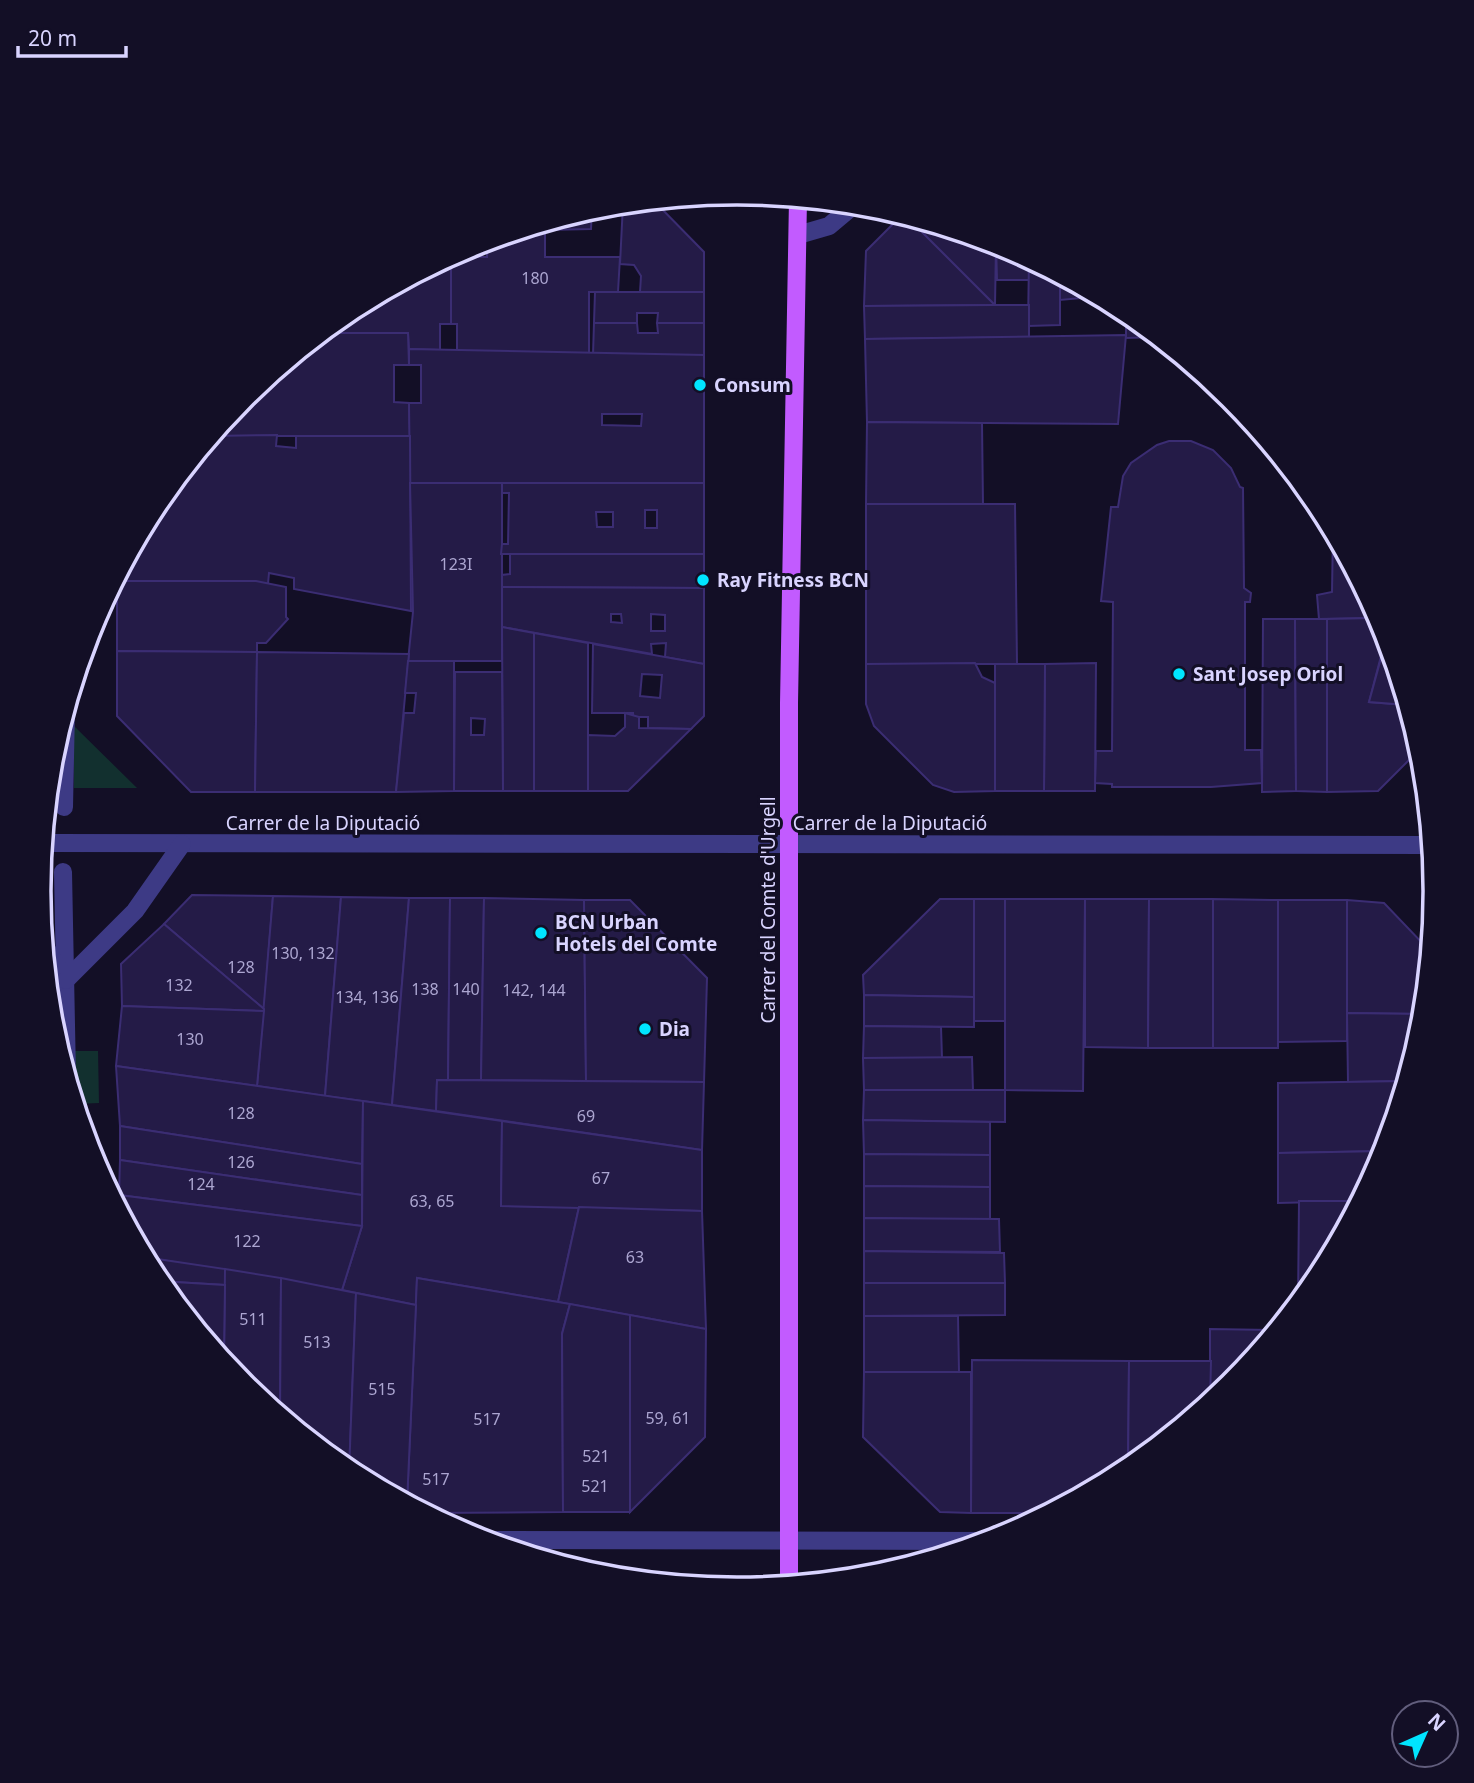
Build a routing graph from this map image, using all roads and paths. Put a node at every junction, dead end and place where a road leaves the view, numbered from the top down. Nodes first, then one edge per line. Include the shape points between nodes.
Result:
1 (798, 208) edge
2 (844, 214) edge
3 (798, 235) junction
4 (65, 756) edge
5 (64, 807) dead end
6 (52, 844) edge
7 (182, 844) junction
8 (789, 844) junction
9 (1422, 845) edge
10 (63, 872) dead end
11 (55, 962) edge
12 (66, 980) junction
13 (67, 1036) edge
14 (513, 1540) edge
15 (789, 1540) junction
16 (958, 1541) edge
17 (789, 1575) edge

1 - 3 main road, Carrer del Comte d'Urgell
2 - 3 street via 829,226
3 - 8 main road, Carrer del Comte d'Urgell
4 - 5 street
6 - 7 street, Carrer de la Diputació
7 - 8 street, Carrer de la Diputació
7 - 12 street via 135,911
8 - 9 street, Carrer de la Diputació
8 - 15 main road, Carrer del Comte d'Urgell
10 - 12 street
11 - 12 street
12 - 13 street
14 - 15 street
15 - 16 street
15 - 17 main road, Carrer del Comte d'Urgell

